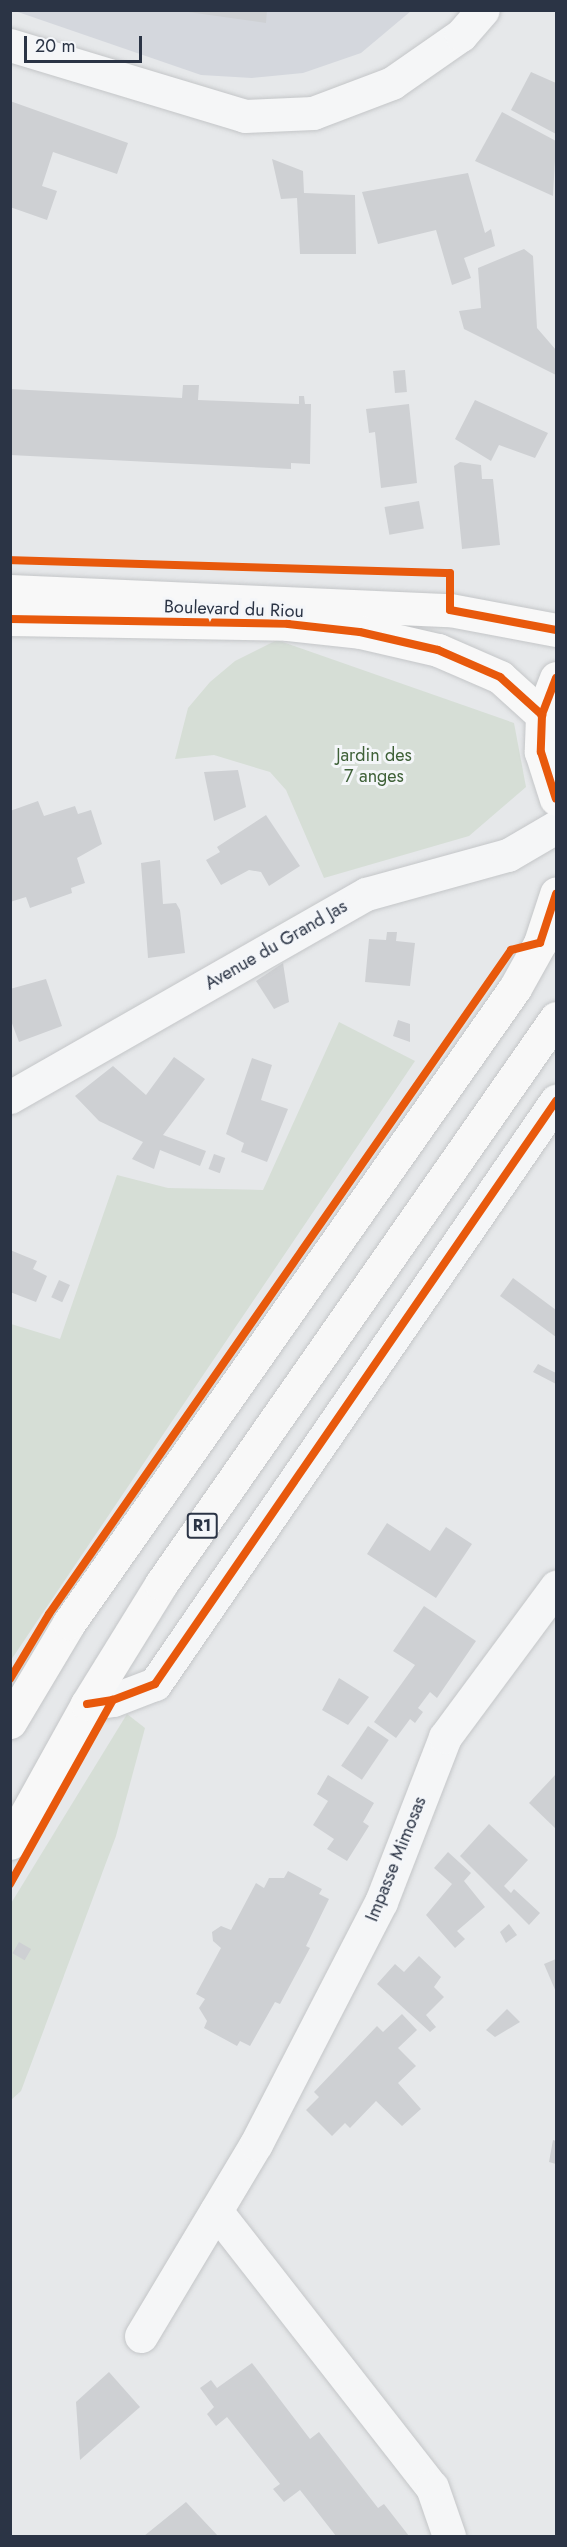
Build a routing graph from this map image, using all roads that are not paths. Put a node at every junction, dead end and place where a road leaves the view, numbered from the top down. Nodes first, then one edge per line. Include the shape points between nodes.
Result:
1 (483, 10) edge
2 (10, 45) edge
3 (10, 591) edge
4 (10, 619) edge
5 (556, 630) edge
6 (556, 678) edge
7 (542, 715) junction
8 (556, 799) edge
9 (556, 827) edge
10 (556, 894) edge
11 (556, 1018) edge
12 (10, 1097) edge
13 (556, 1101) edge
14 (556, 1587) edge
15 (87, 1704) junction
16 (10, 1722) edge
17 (10, 1843) edge
18 (216, 2211) junction
19 (141, 2336) dead end
20 (449, 2536) edge

1 - 2 street via 461,35 392,83 313,113 245,116
3 - 5 main road, Boulevard du Riou via 450,610
4 - 7 main road, Boulevard du Riou via 288,624 360,632 438,650 500,677
6 - 7 main road
7 - 8 main road via 541,752
9 - 12 street, Avenue du Grand Jas via 508,855 366,894
10 - 16 main road via 540,944 515,988 69,1623
11 - 15 main road, R1 via 161,1584
13 - 15 street via 155,1684 113,1700
14 - 18 street, Impasse Mimosas via 445,1737 381,1902 256,2144
15 - 17 main road, R1
18 - 19 street, Impasse Mimosas
18 - 20 street via 432,2487

